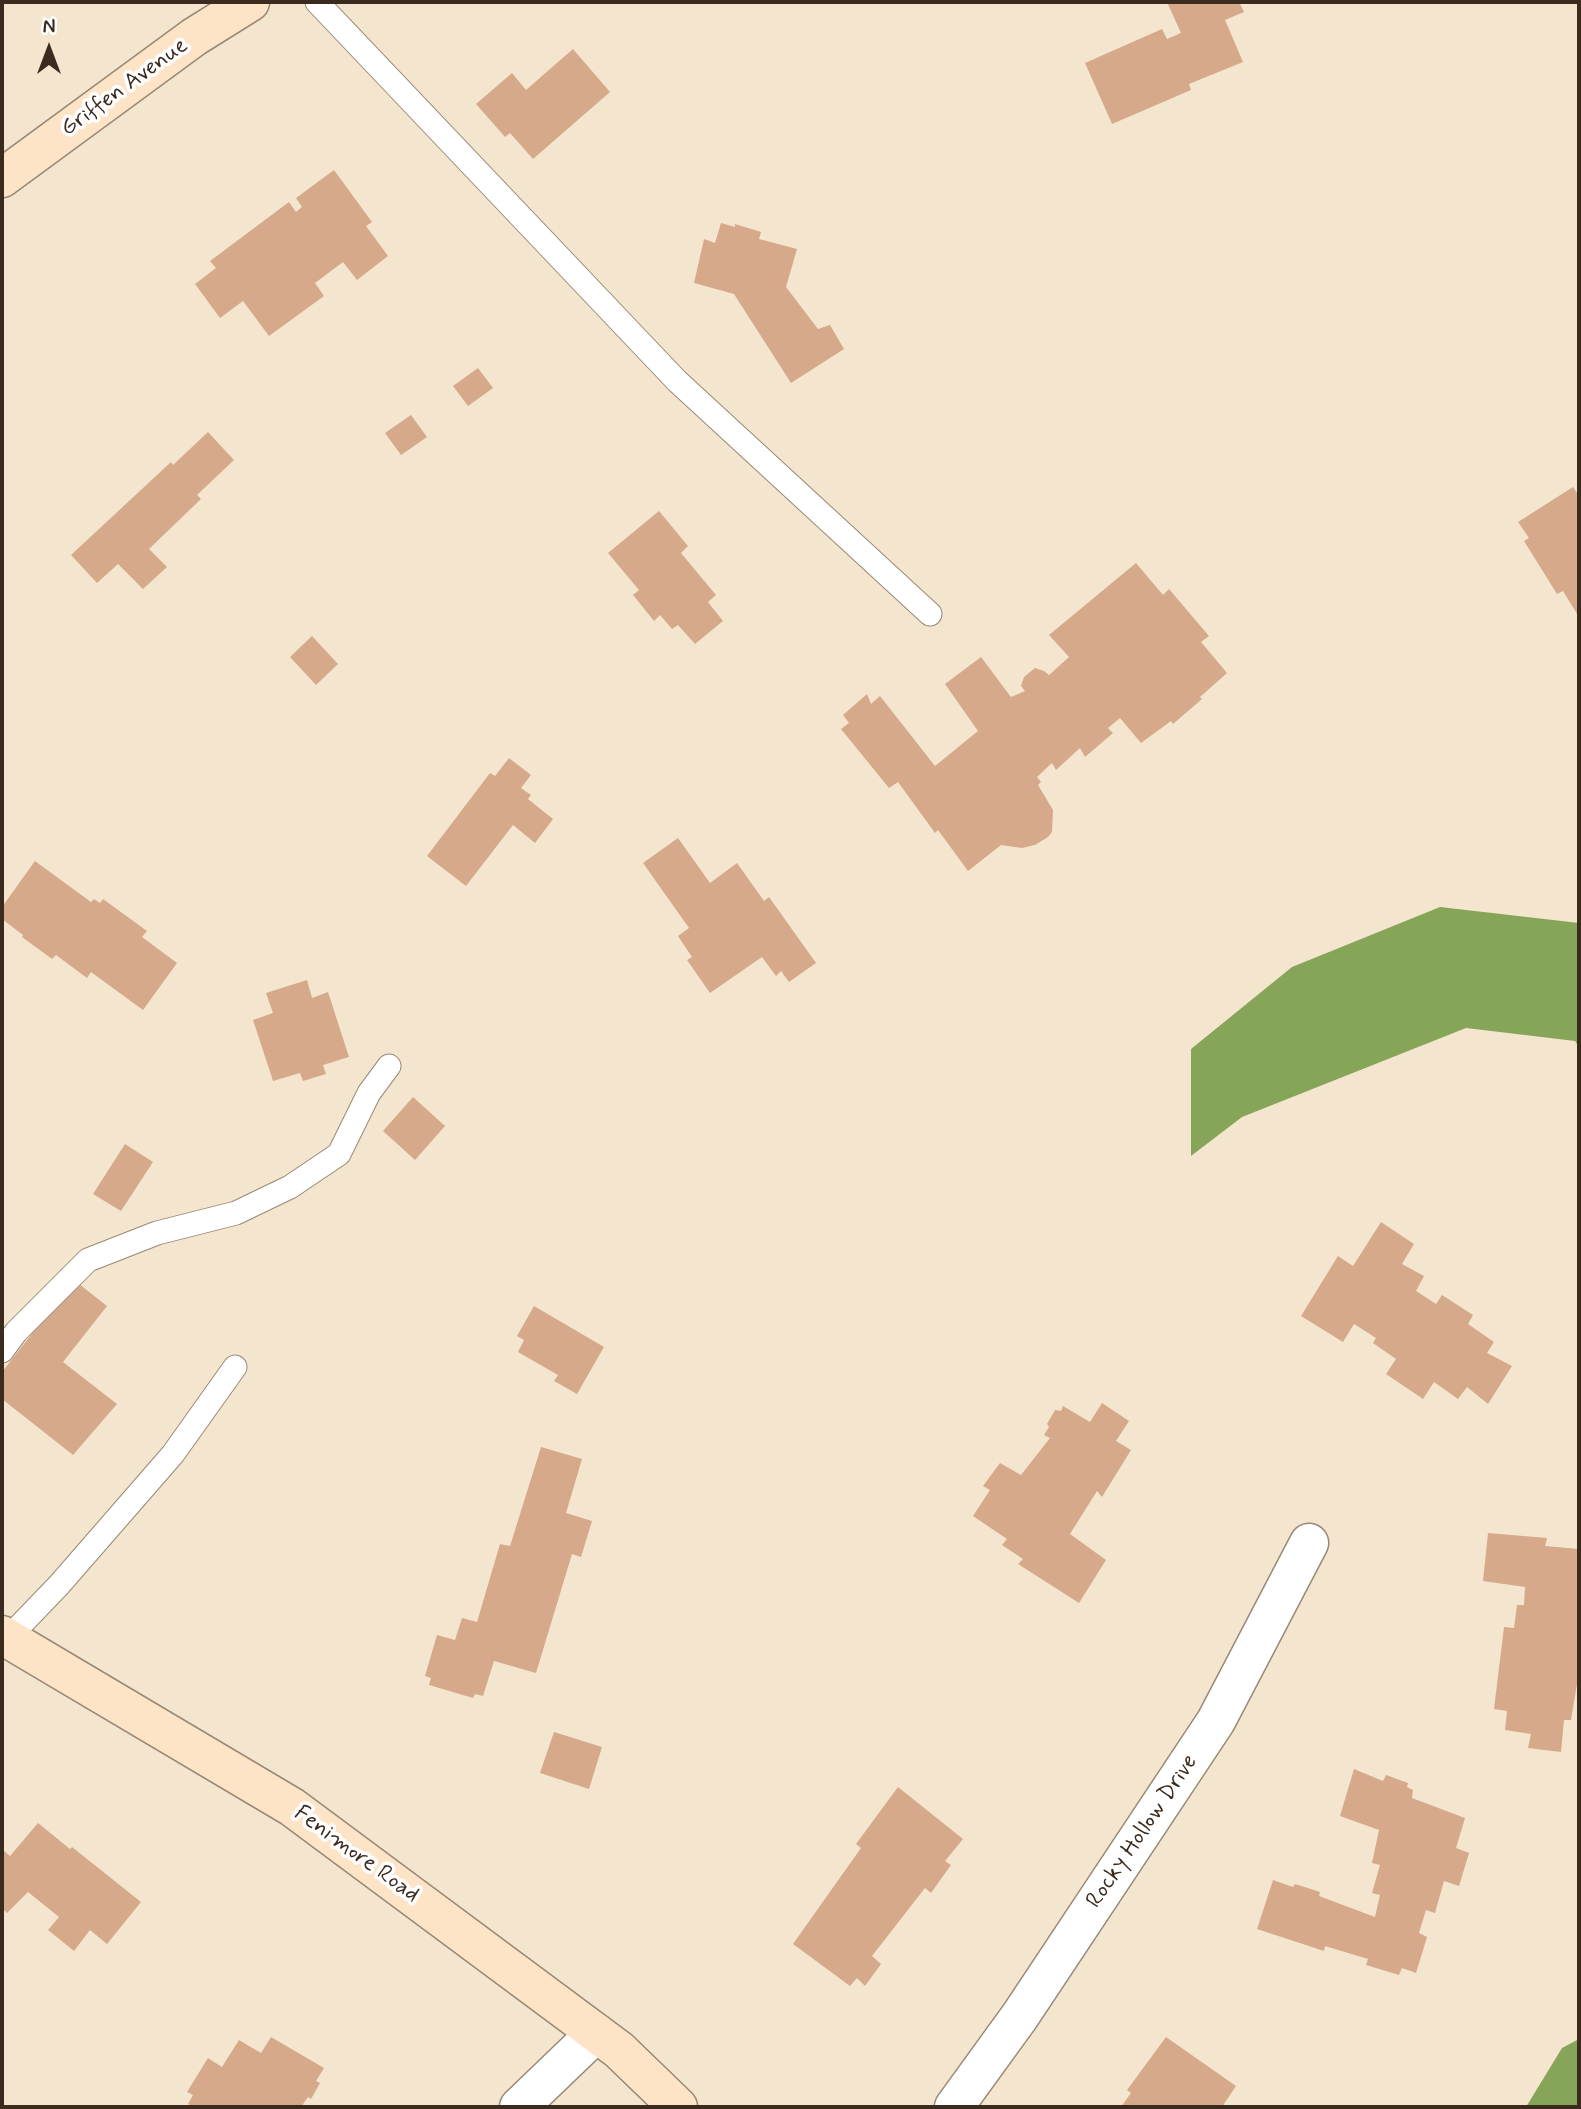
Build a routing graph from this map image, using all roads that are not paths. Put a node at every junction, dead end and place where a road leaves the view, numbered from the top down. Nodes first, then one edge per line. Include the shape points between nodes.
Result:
1 (250, 2) edge
2 (317, 2) edge
3 (2, 178) edge
4 (930, 614) dead end
5 (389, 1066) dead end
6 (2, 1351) edge
7 (235, 1367) dead end
8 (1309, 1543) dead end
9 (4, 1641) edge
10 (596, 2033) junction
11 (519, 2107) edge
12 (678, 2107) edge
13 (954, 2107) edge

1 - 3 street, Griffen Avenue via 194,37
2 - 4 lane via 677,382
5 - 6 lane via 369,1093 339,1154 290,1187 236,1213 157,1233 88,1260
7 - 9 lane via 173,1454
8 - 13 street, Rocky Hollow Drive via 1216,1721 1020,2016
9 - 10 street, Fenimore Road via 292,1807
10 - 11 street
10 - 12 street, Fenimore Road

